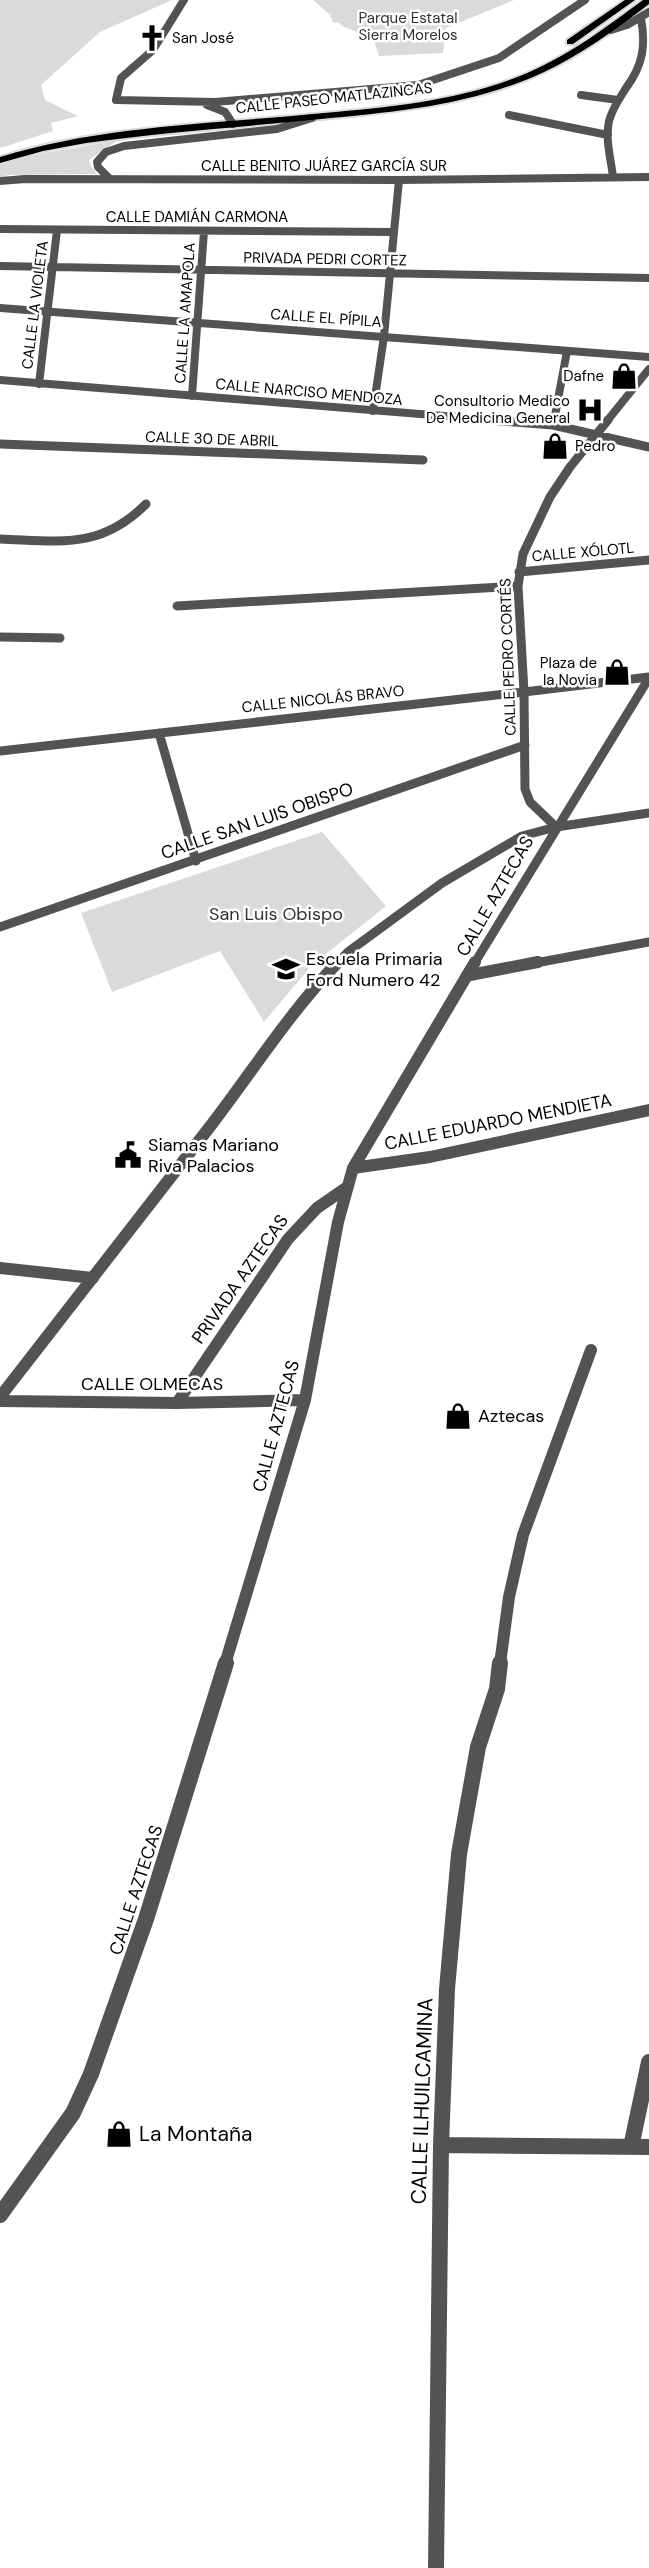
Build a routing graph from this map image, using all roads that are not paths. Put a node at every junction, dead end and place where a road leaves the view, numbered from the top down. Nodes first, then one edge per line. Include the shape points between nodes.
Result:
1 (184, 0) edge
2 (585, 0) edge
3 (631, 0) edge
4 (649, 0) edge
5 (649, 12) edge
6 (641, 18) junction
7 (611, 30) junction
8 (581, 95) dead end
9 (618, 100) junction
10 (193, 103) junction
11 (510, 115) dead end
12 (312, 118) junction
13 (231, 120) junction
14 (608, 135) junction
15 (0, 150) edge
16 (0, 160) edge
17 (613, 177) junction
18 (649, 177) edge
19 (110, 179) junction
20 (399, 180) junction
21 (0, 181) edge
22 (0, 230) edge
23 (57, 230) junction
24 (204, 231) junction
25 (393, 232) junction
26 (0, 266) edge
27 (53, 267) junction
28 (201, 269) junction
29 (390, 274) junction
30 (649, 278) edge
31 (0, 309) edge
32 (47, 311) junction
33 (197, 322) junction
34 (384, 336) junction
35 (567, 351) junction
36 (649, 357) edge
37 (649, 369) edge
38 (0, 380) edge
39 (39, 384) junction
40 (192, 396) junction
41 (373, 411) junction
42 (553, 425) junction
43 (598, 434) junction
44 (0, 444) edge
45 (649, 447) edge
46 (423, 460) dead end
47 (146, 504) dead end
48 (0, 539) edge
49 (649, 560) edge
50 (519, 572) junction
51 (518, 586) junction
52 (177, 606) dead end
53 (0, 637) edge
54 (60, 638) dead end
55 (649, 677) edge
56 (524, 692) junction
57 (159, 733) junction
58 (525, 746) junction
59 (0, 752) edge
60 (649, 813) edge
61 (556, 827) junction
62 (196, 861) junction
63 (0, 927) edge
64 (649, 942) edge
65 (470, 975) junction
66 (649, 1110) edge
67 (353, 1168) junction
68 (346, 1188) junction
69 (0, 1268) edge
70 (93, 1278) junction
71 (591, 1350) dead end
72 (0, 1399) edge
73 (305, 1401) junction
74 (177, 1403) junction
75 (649, 2062) edge
76 (441, 2145) junction
77 (631, 2147) junction
78 (649, 2147) edge
79 (0, 2215) edge
80 (436, 2568) edge

1 - 10 street via 153,50 121,78 115,98
2 - 10 street via 499,58 418,85
3 - 13 highway, CALLE PASEO MATLAZINCAS via 557,51 489,81 380,102
4 - 7 highway, CALLE PASEO MATLAZINCAS
5 - 6 street
6 - 7 street
6 - 9 street via 643,57
7 - 12 highway, CALLE PASEO MATLAZINCAS via 540,70 478,93 413,107
8 - 9 street
9 - 14 street via 609,118
10 - 13 street via 219,109
11 - 14 street
12 - 13 highway, CALLE PASEO MATLAZINCAS
12 - 19 street via 277,129 114,149 97,162
13 - 15 highway, CALLE PASEO MATLAZINCAS via 86,130
13 - 16 highway, CALLE PASEO MATLAZINCAS via 96,138
14 - 17 street
17 - 18 street, CALLE BENITO JUÁREZ GARCÍA SUR
17 - 20 street, CALLE BENITO JUÁREZ GARCÍA SUR
19 - 20 street, CALLE BENITO JUÁREZ GARCÍA SUR
19 - 21 street, CALLE BENITO JUÁREZ GARCÍA SUR
20 - 25 street
22 - 23 street, CALLE DAMIÁN CARMONA
23 - 24 street, CALLE DAMIÁN CARMONA
23 - 27 street, CALLE LA VIOLETA
24 - 25 street, CALLE DAMIÁN CARMONA
24 - 28 street, CALLE LA AMAPOLA
25 - 29 street
26 - 27 street, PRIVADA PEDRI CORTEZ
27 - 28 street, PRIVADA PEDRI CORTEZ
27 - 32 street, CALLE LA VIOLETA
28 - 29 street, PRIVADA PEDRI CORTEZ
28 - 33 street, CALLE LA AMAPOLA
29 - 30 street, PRIVADA PEDRI CORTEZ
29 - 34 street
31 - 32 street, CALLE EL PÍPILA
32 - 33 street, CALLE EL PÍPILA
32 - 39 street, CALLE LA VIOLETA
33 - 34 street, CALLE EL PÍPILA
33 - 40 street, CALLE LA AMAPOLA
34 - 35 street, CALLE EL PÍPILA
34 - 41 street
35 - 36 street, CALLE EL PÍPILA
35 - 42 street
37 - 43 street, CALLE PEDRO CORTÉS
38 - 39 street, CALLE NARCISO MENDOZA
39 - 40 street, CALLE NARCISO MENDOZA
40 - 41 street, CALLE NARCISO MENDOZA
41 - 42 street, CALLE NARCISO MENDOZA
42 - 43 street, CALLE NARCISO MENDOZA
43 - 45 street, CALLE NARCISO MENDOZA
43 - 50 street, CALLE PEDRO CORTÉS via 550,497 530,537
44 - 46 street, CALLE 30 DE ABRIL
47 - 48 street via 134,518 96,538
49 - 50 street, CALLE XÓLOTL
50 - 51 street, CALLE PEDRO CORTÉS
51 - 52 street
51 - 56 street, CALLE PEDRO CORTÉS
53 - 54 street
55 - 56 street, CALLE NICOLÁS BRAVO
55 - 61 street, CALLE AZTECAS
56 - 57 street, CALLE NICOLÁS BRAVO
56 - 58 street, CALLE PEDRO CORTÉS
57 - 59 street, CALLE NICOLÁS BRAVO
57 - 62 street
58 - 61 street, CALLE PEDRO CORTÉS via 525,789 530,802
58 - 62 street, CALLE SAN LUIS OBISPO
60 - 61 street
61 - 65 street, CALLE AZTECAS
61 - 70 street via 511,841 442,883 348,952 281,1029
62 - 63 street, CALLE SAN LUIS OBISPO
64 - 65 street
65 - 67 street, CALLE AZTECAS
66 - 67 street, CALLE EDUARDO MENDIETA via 430,1157
67 - 68 street, CALLE AZTECAS
68 - 73 street, CALLE AZTECAS
68 - 74 street, PRIVADA AZTECAS via 317,1208 288,1239
69 - 70 street
70 - 72 street
71 - 76 street, CALLE ILHUILCAMINA via 523,1535 509,1597 497,1689 478,1747 459,1854 447,1989
72 - 74 street, CALLE OLMECAS
73 - 74 street, CALLE OLMECAS
73 - 79 street, CALLE AZTECAS via 184,1803 91,2074 73,2113
75 - 77 street
76 - 77 street
76 - 80 street, CALLE ILHUILCAMINA
77 - 78 street

